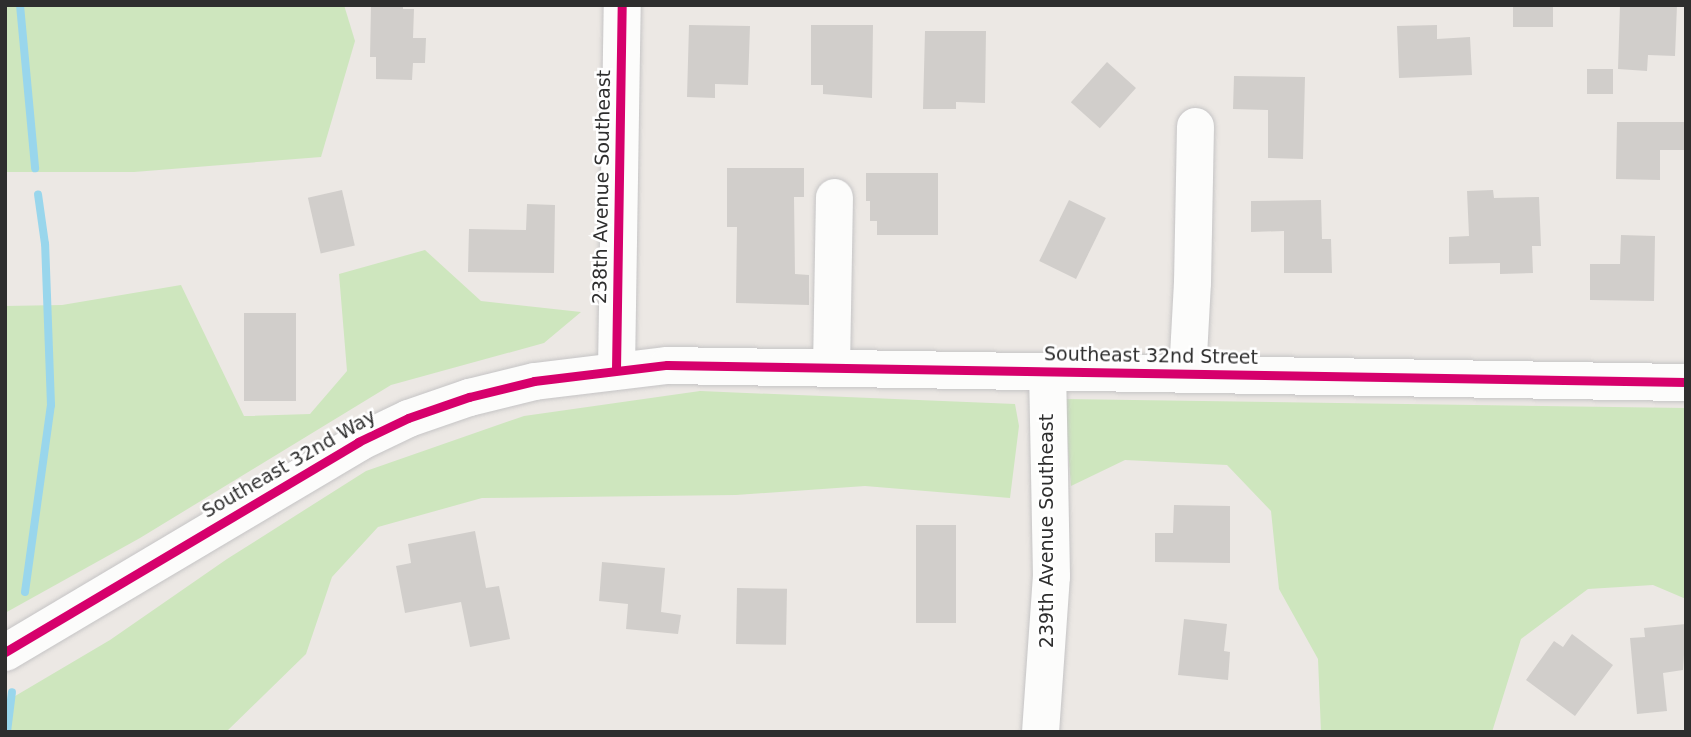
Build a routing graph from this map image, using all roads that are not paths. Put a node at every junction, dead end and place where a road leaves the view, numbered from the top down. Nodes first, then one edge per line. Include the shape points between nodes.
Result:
1 (622, 5) edge
2 (1195, 126) dead end
3 (834, 197) dead end
4 (831, 367) junction
5 (616, 369) junction
6 (1046, 371) junction
7 (1186, 374) junction
8 (1686, 382) edge
9 (5, 652) edge
10 (1040, 732) edge

1 - 5 street, 238th Avenue Southeast
2 - 7 street
3 - 4 street
4 - 5 street, Southeast 32nd Street via 667,365
4 - 6 street, Southeast 32nd Street
5 - 9 street, Southeast 32nd Way via 521,384 408,418 262,497
6 - 7 street, Southeast 32nd Street
6 - 10 street, 239th Avenue Southeast via 1051,576
7 - 8 street, Southeast 32nd Street

